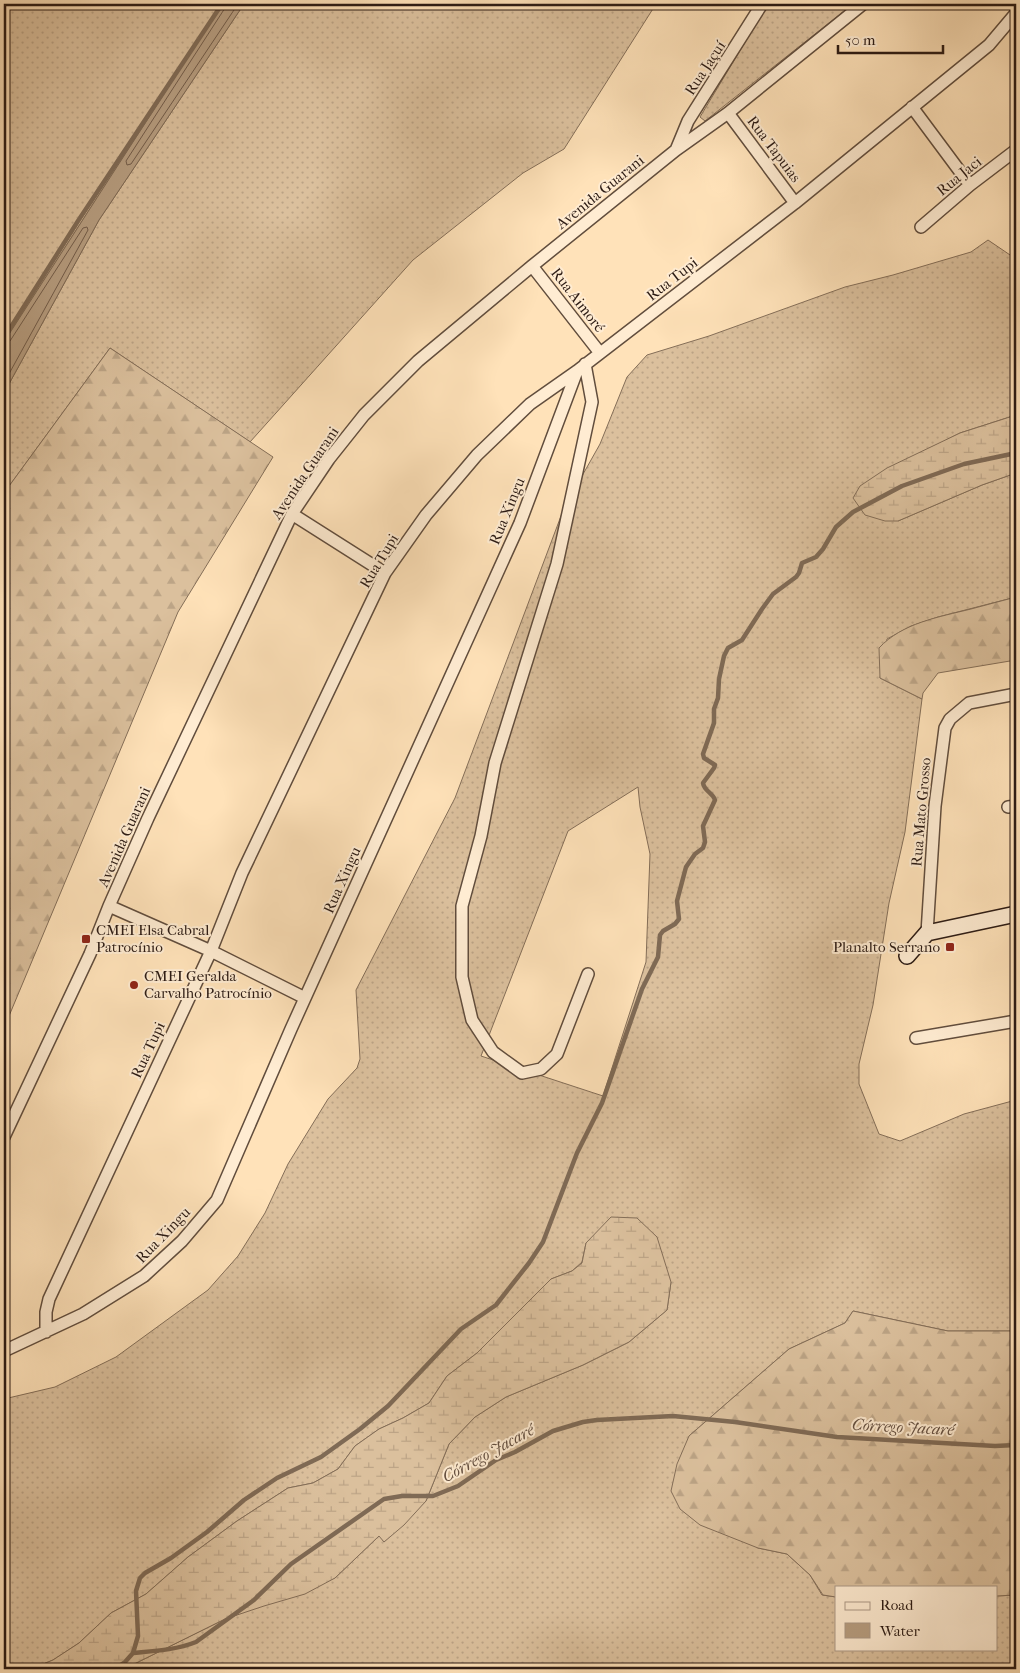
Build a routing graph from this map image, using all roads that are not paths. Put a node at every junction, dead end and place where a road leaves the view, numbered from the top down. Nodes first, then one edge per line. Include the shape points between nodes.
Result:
1 (762, 4) edge
2 (863, 4) edge
3 (1016, 13) edge
4 (912, 107) junction
5 (728, 113) junction
6 (676, 150) junction
7 (1016, 150) edge
8 (970, 185) junction
9 (795, 203) junction
10 (921, 227) dead end
11 (532, 266) junction
12 (600, 353) junction
13 (581, 367) junction
14 (292, 514) junction
15 (385, 573) junction
16 (1016, 694) edge
17 (109, 906) junction
18 (1016, 914) edge
19 (927, 933) junction
20 (211, 951) junction
21 (907, 956) dead end
22 (588, 974) dead end
23 (305, 998) junction
24 (1016, 1021) edge
25 (916, 1038) dead end
26 (4, 1137) edge
27 (46, 1332) junction
28 (4, 1351) edge

1 - 6 street, Rua Jaçuí via 688,121
2 - 5 street, Avenida Guarani
3 - 4 street, Rua Tupi via 989,45
4 - 8 street
4 - 9 street, Rua Tupi
5 - 6 street, Avenida Guarani
5 - 9 street, Rua Tapuias
6 - 11 street, Avenida Guarani
7 - 8 street, Rua Jaci
8 - 10 street, Rua Jaci
9 - 12 street, Rua Tupi
11 - 12 street, Rua Aimoré
11 - 14 street, Avenida Guarani via 418,361 364,416 329,459
12 - 13 street, Rua Tupi
13 - 15 street, Rua Tupi via 530,404 477,455 426,515
13 - 22 street via 592,402 557,564 495,764 481,836 462,906 462,977 472,1020 493,1052 522,1073 541,1069 557,1054
13 - 23 street, Rua Xingu via 520,523
14 - 15 street
14 - 17 street, Avenida Guarani
15 - 20 street, Rua Tupi via 242,873
16 - 19 street, Rua Mato Grosso via 969,703 950,718 945,728 935,806
17 - 20 street
17 - 26 street, Avenida Guarani via 90,954
18 - 19 street
19 - 21 street
20 - 23 street
20 - 27 street, Rua Tupi via 49,1299
23 - 27 street, Rua Xingu via 216,1200 182,1241 144,1276 83,1314
24 - 25 street
27 - 28 street

